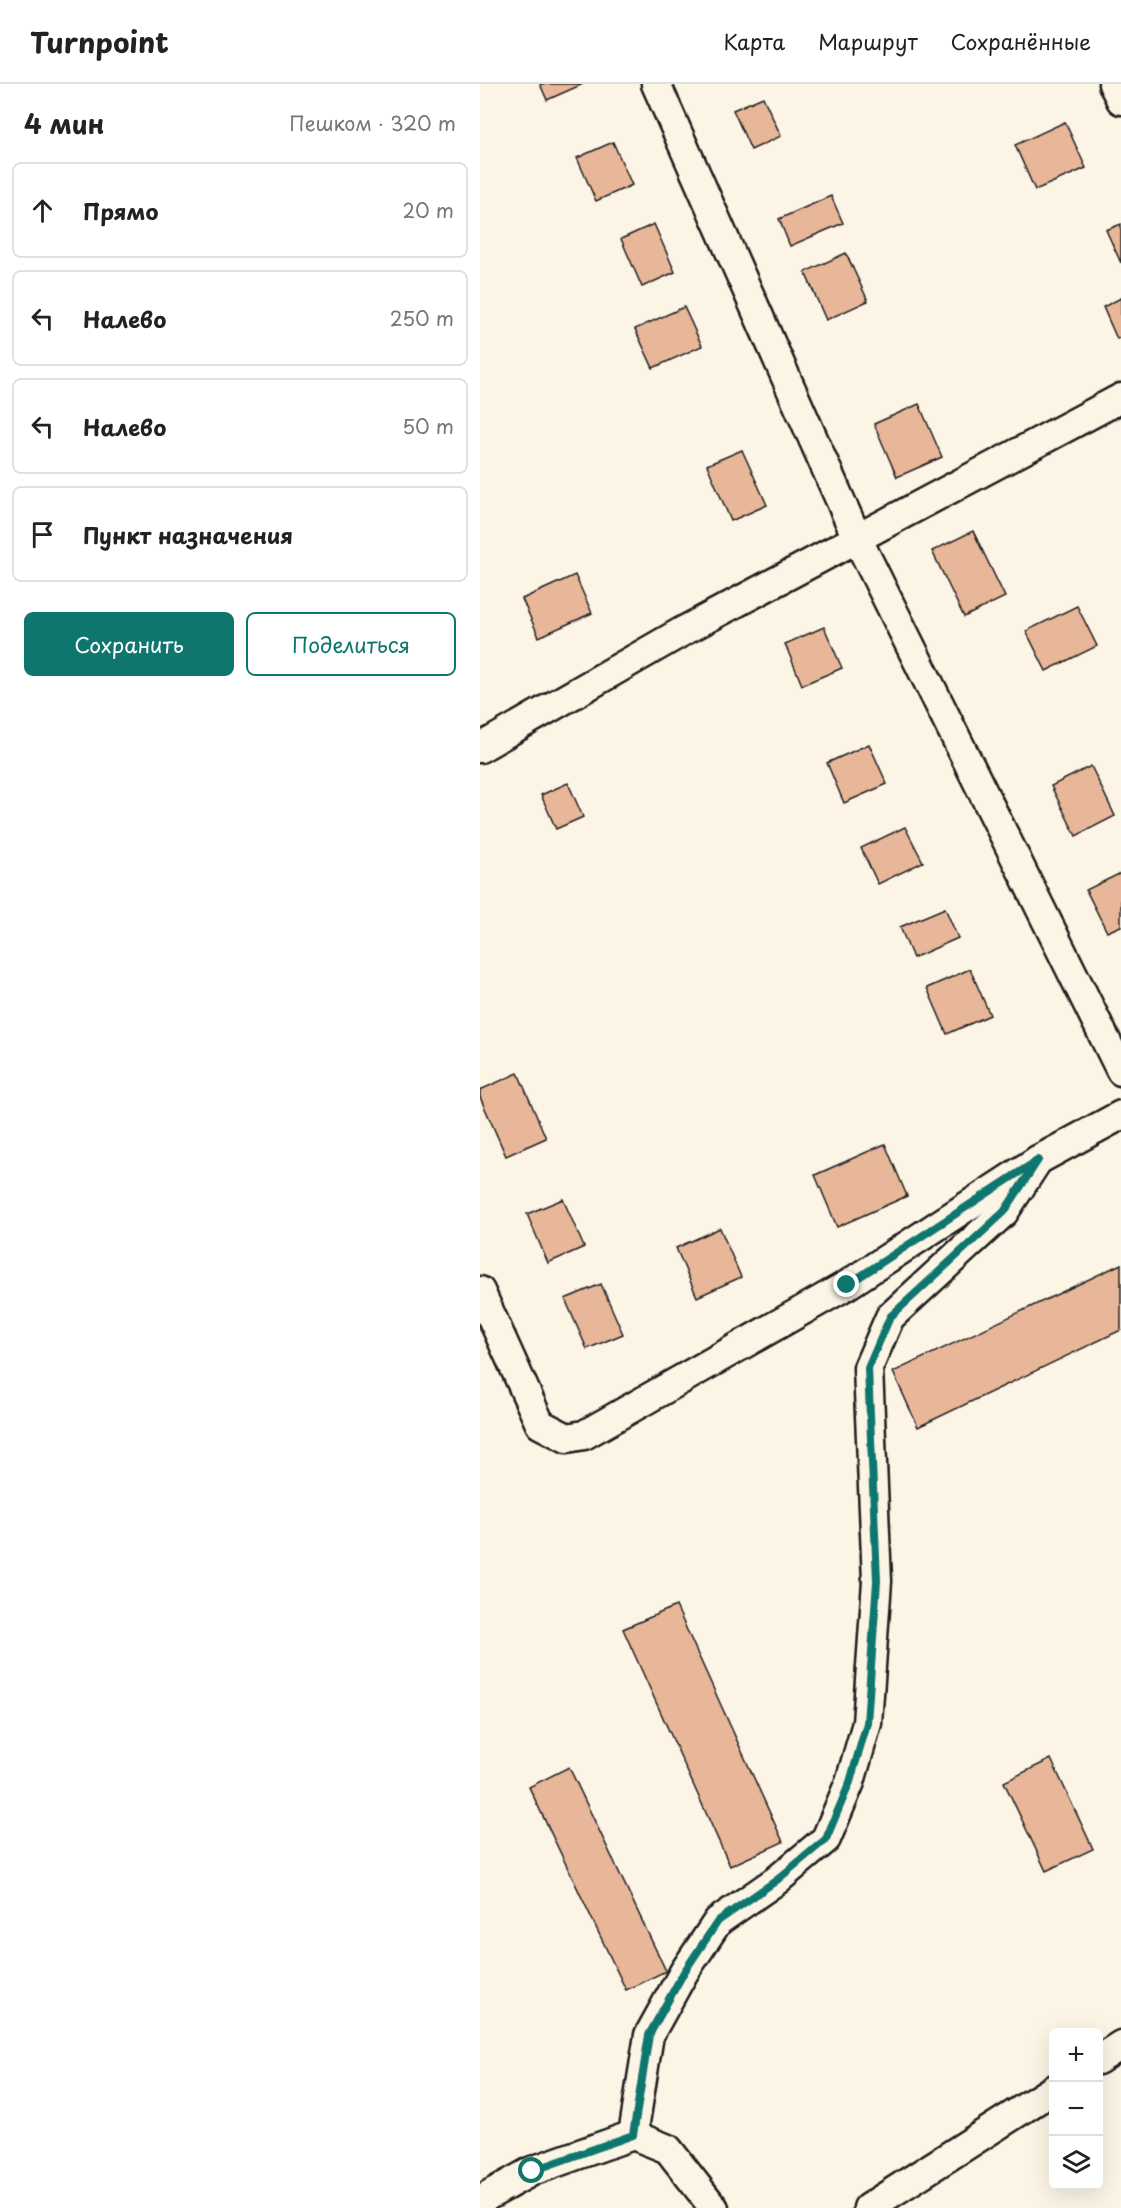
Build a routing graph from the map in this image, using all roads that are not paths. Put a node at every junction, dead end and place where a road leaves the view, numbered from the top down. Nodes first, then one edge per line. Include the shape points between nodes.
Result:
1 (656, 84) edge
2 (1113, 84) edge
3 (1121, 100) edge
4 (1121, 398) edge
5 (857, 538) junction
6 (480, 748) edge
7 (1121, 1071) edge
8 (1121, 1115) edge
9 (1038, 1160) junction
10 (480, 1292) edge
11 (1121, 2046) edge
12 (1103, 2057) edge
13 (1049, 2092) edge
14 (633, 2135) junction
15 (480, 2200) edge
16 (714, 2208) edge
17 (868, 2208) edge

1 - 5 street
2 - 3 street
4 - 5 street
5 - 6 street
5 - 7 street
8 - 9 street
9 - 10 street via 847,1285 584,1435 567,1438 540,1424
9 - 14 street via 1004,1212 890,1317 868,1368 877,1581 867,1723 850,1782 826,1839 777,1880 718,1921 684,1972 649,2035
11 - 12 street
13 - 17 street
14 - 15 street via 532,2171
14 - 16 street via 668,2148

